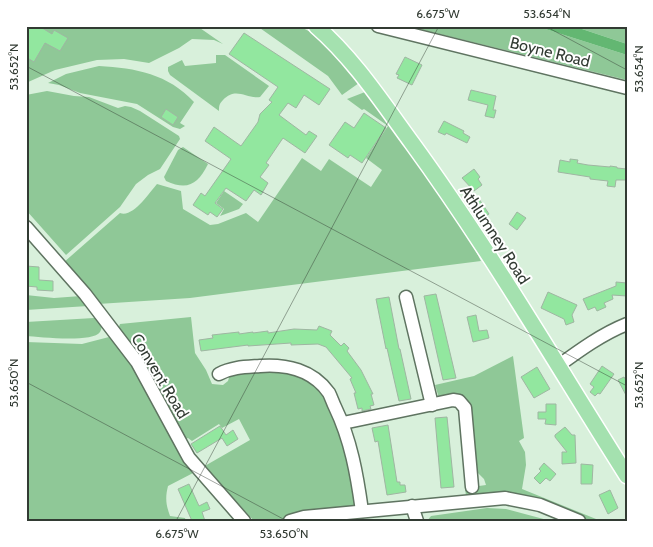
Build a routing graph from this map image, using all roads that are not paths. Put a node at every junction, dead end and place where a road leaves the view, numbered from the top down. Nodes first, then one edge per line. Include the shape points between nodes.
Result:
1 (316, 26) edge
2 (378, 26) edge
3 (627, 88) edge
4 (29, 235) edge
5 (406, 297) dead end
6 (627, 324) edge
7 (558, 366) junction
8 (219, 374) dead end
9 (432, 405) junction
10 (343, 423) junction
11 (627, 476) edge
12 (472, 487) dead end
13 (412, 506) junction
14 (362, 511) junction
15 (243, 519) edge
16 (290, 521) edge
17 (417, 521) edge
18 (579, 521) edge

1 - 7 main road, Athlumney Road via 366,79 443,185
2 - 3 street, Boyne Road
4 - 15 street, Convent Road via 85,294 137,362 189,458
5 - 9 street
6 - 7 street via 589,344
7 - 11 main road, Athlumney Road
8 - 10 street via 229,368 274,364 302,371 328,393
9 - 10 street
9 - 12 street via 453,400 465,408
10 - 14 street via 356,468
13 - 14 street
13 - 17 street
13 - 18 street via 505,498 540,505
14 - 16 street

